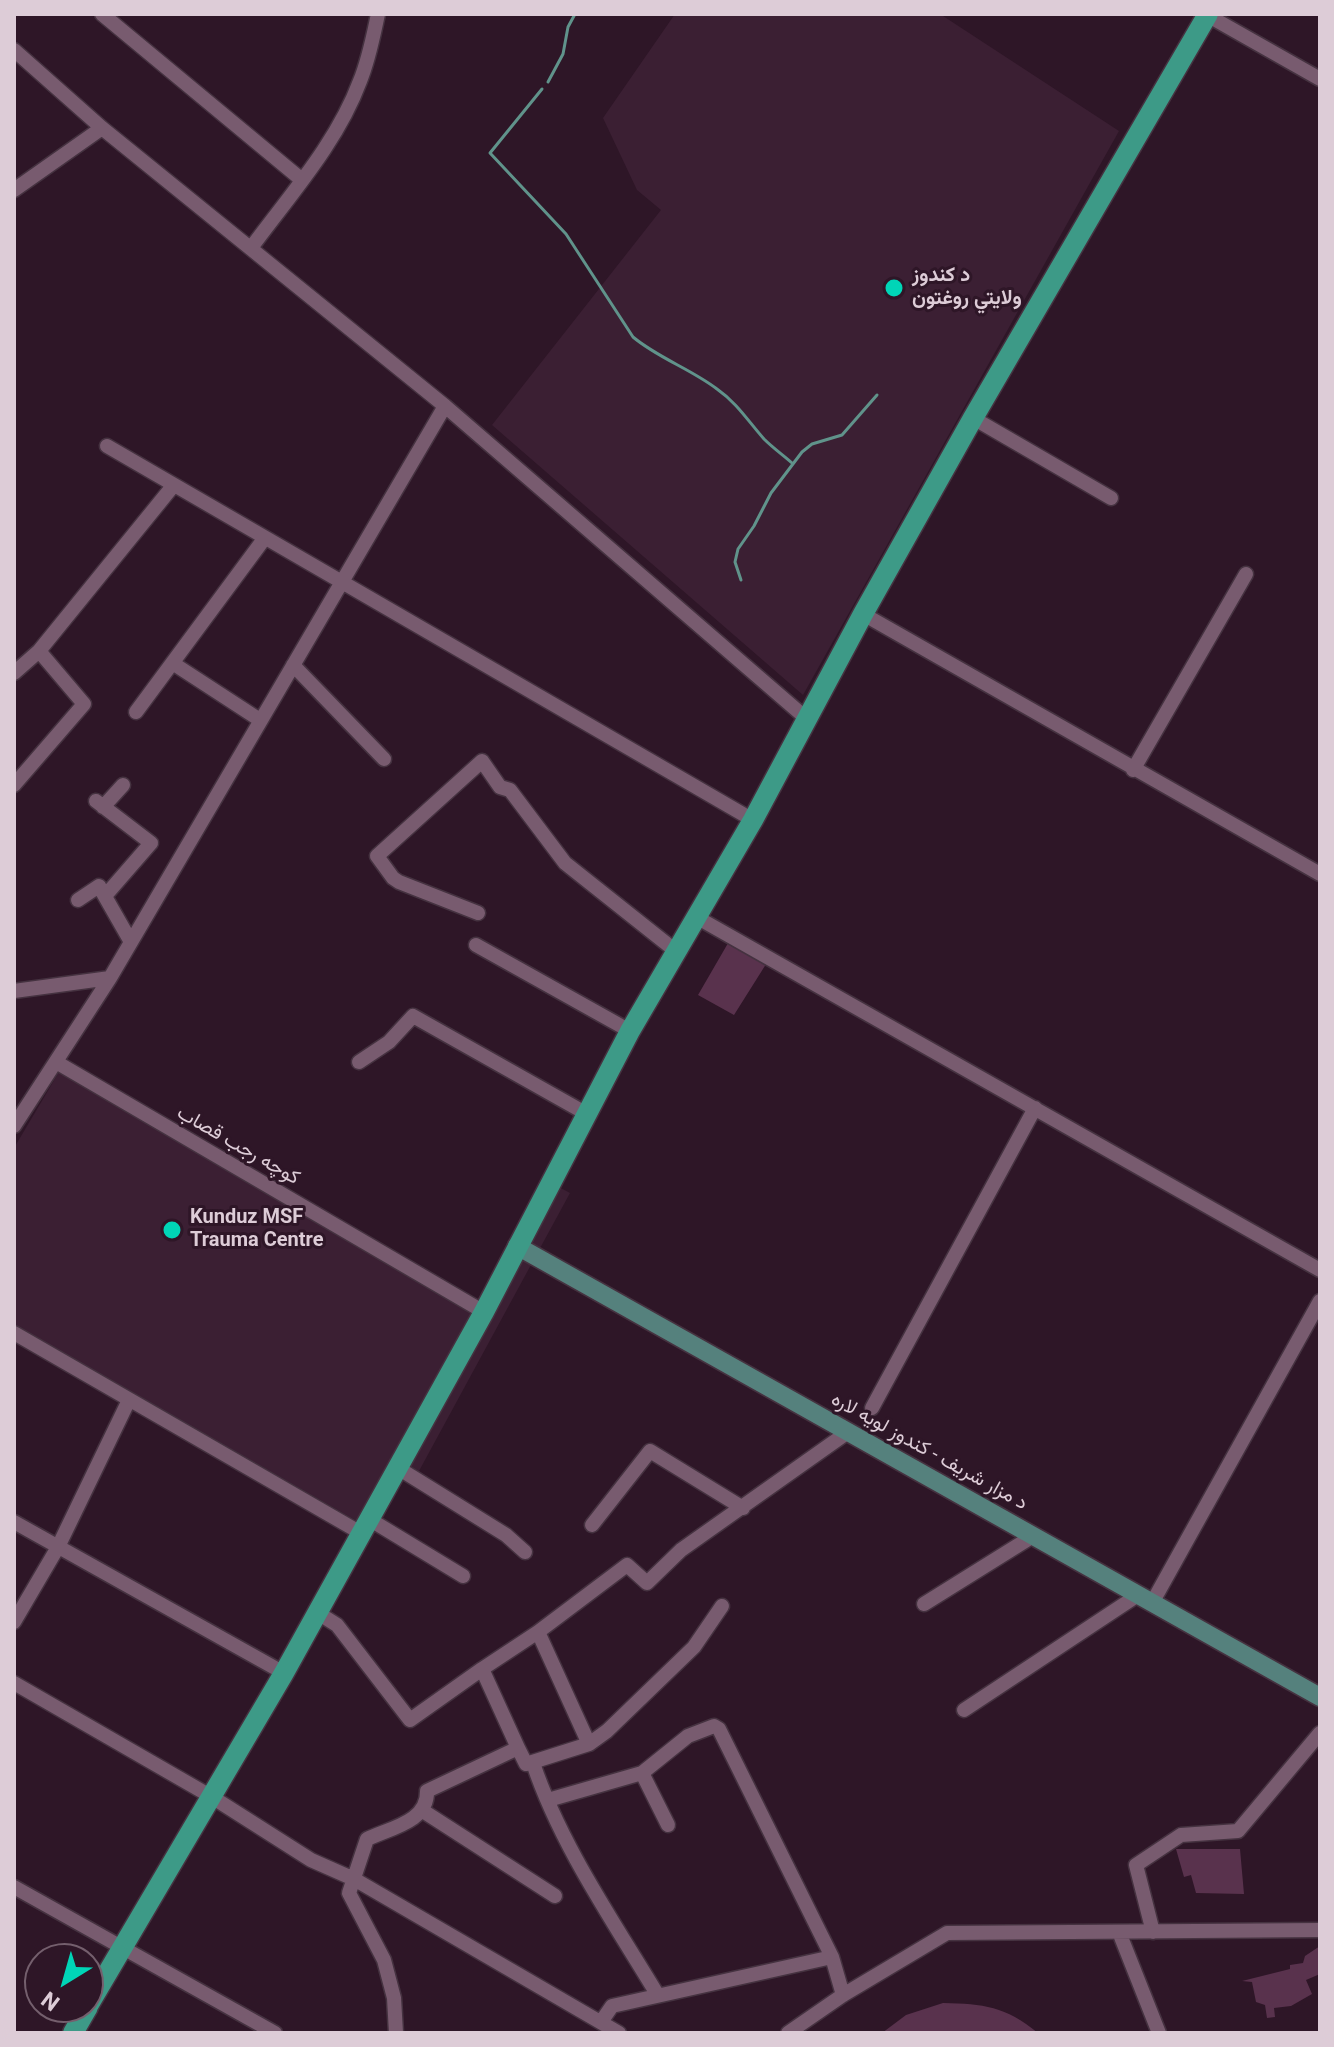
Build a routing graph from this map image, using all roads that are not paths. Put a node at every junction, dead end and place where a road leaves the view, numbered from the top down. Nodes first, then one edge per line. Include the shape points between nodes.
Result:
1 (102, 14) edge
2 (378, 14) edge
3 (1208, 15) edge
4 (14, 50) edge
5 (1320, 79) edge
6 (102, 128) junction
7 (302, 180) junction
8 (14, 190) edge
9 (251, 248) junction
10 (445, 406) junction
11 (973, 418) junction
12 (107, 446) dead end
13 (173, 486) junction
14 (1111, 498) dead end
15 (264, 539) junction
16 (1246, 574) dead end
17 (343, 582) junction
18 (863, 614) junction
19 (39, 651) junction
20 (174, 664) junction
21 (293, 665) junction
22 (14, 673) edge
23 (136, 712) dead end
24 (807, 719) junction
25 (260, 720) junction
26 (384, 759) dead end
27 (1133, 770) junction
28 (14, 785) edge
29 (123, 785) dead end
30 (753, 820) junction
31 (1320, 874) edge
32 (105, 896) junction
33 (78, 900) dead end
34 (478, 913) dead end
35 (698, 918) junction
36 (131, 942) junction
37 (476, 945) dead end
38 (677, 952) junction
39 (110, 978) junction
40 (14, 991) edge
41 (630, 1031) junction
42 (56, 1062) junction
43 (359, 1062) dead end
44 (1035, 1108) junction
45 (587, 1114) junction
46 (14, 1126) edge
47 (517, 1246) junction
48 (1320, 1270) edge
49 (1320, 1301) edge
50 (484, 1312) junction
51 (14, 1333) edge
52 (129, 1400) junction
53 (872, 1408) dead end
54 (848, 1432) junction
55 (398, 1468) junction
56 (743, 1508) junction
57 (14, 1522) edge
58 (592, 1525) dead end
59 (365, 1526) junction
60 (1033, 1536) junction
61 (58, 1547) junction
62 (525, 1552) dead end
63 (463, 1576) dead end
64 (1145, 1599) junction
65 (924, 1604) dead end
66 (722, 1606) dead end
67 (318, 1613) junction
68 (14, 1622) edge
69 (538, 1632) junction
70 (482, 1669) junction
71 (284, 1673) junction
72 (14, 1683) edge
73 (1320, 1697) edge
74 (964, 1710) dead end
75 (1320, 1733) edge
76 (589, 1744) junction
77 (518, 1748) junction
78 (533, 1763) junction
79 (642, 1773) junction
80 (212, 1797) junction
81 (548, 1800) junction
82 (423, 1811) junction
83 (668, 1825) dead end
84 (354, 1879) junction
85 (14, 1887) edge
86 (555, 1896) dead end
87 (1320, 1930) edge
88 (1119, 1932) junction
89 (1153, 1932) junction
90 (122, 1947) junction
91 (832, 1957) junction
92 (104, 1979) edge
93 (657, 1994) junction
94 (843, 1995) junction
95 (601, 2022) junction
96 (275, 2033) edge
97 (396, 2033) edge
98 (619, 2033) edge
99 (788, 2033) edge
100 (1159, 2033) edge

1 - 7 street
2 - 7 street via 360,83
3 - 5 street
3 - 11 highway
4 - 6 street
6 - 8 street
6 - 9 street
7 - 9 street
9 - 10 street
10 - 17 street
10 - 24 street
11 - 14 street
11 - 18 highway
12 - 13 street
13 - 15 street
13 - 19 street
15 - 17 street
15 - 20 street
16 - 27 street
17 - 21 street
17 - 30 street
18 - 24 highway
18 - 27 street
19 - 22 street
19 - 28 street via 84,704
20 - 23 street
20 - 25 street
21 - 25 street
21 - 26 street
24 - 30 highway
25 - 36 street
27 - 31 street
29 - 32 street via 100,804 151,843
30 - 35 highway
32 - 33 street via 99,886
32 - 36 street
34 - 38 street via 399,882 377,856 482,761 565,863
35 - 38 highway
35 - 44 street
36 - 39 street
37 - 41 street
38 - 41 highway
39 - 40 street
39 - 42 street
41 - 45 highway
42 - 46 street
42 - 50 street, کوچه رجب قصاب
43 - 45 street via 389,1042 413,1016
44 - 48 street
44 - 53 street
45 - 47 highway
47 - 50 highway
47 - 54 main road, د مزار شریف - کندوز لویه لاره
49 - 64 street
50 - 55 highway
51 - 52 street
52 - 59 street
52 - 61 street
54 - 56 street
54 - 60 main road, د مزار شریف - کندوز لویه لاره
55 - 59 highway
55 - 62 street
56 - 58 street via 650,1451
56 - 69 street via 681,1550 647,1583 627,1565
57 - 61 street
59 - 63 street
59 - 67 highway
60 - 64 main road, د مزار شریف - کندوز لویه لاره
60 - 65 street
61 - 68 street
61 - 71 street
64 - 73 main road, د مزار شریف - کندوز لویه لاره
64 - 74 street
66 - 76 street via 694,1647
67 - 70 street via 337,1625 410,1720
67 - 71 highway
69 - 70 street
69 - 76 street
70 - 77 street
71 - 80 highway
72 - 80 street
75 - 89 street via 1238,1831 1181,1835 1136,1865
76 - 78 street
77 - 78 street via 526,1764
77 - 82 street via 427,1791
78 - 81 street
79 - 81 street
79 - 83 street
79 - 91 street via 688,1736 712,1726 719,1729
80 - 84 street via 311,1860
80 - 90 highway
81 - 93 street
82 - 84 street via 367,1839
82 - 86 street
84 - 95 street
84 - 97 street via 349,1893 384,1960
85 - 90 street
87 - 89 street
88 - 89 street
88 - 94 street via 947,1933
88 - 100 street
90 - 92 highway
90 - 96 street
91 - 93 street
91 - 94 street
93 - 95 street via 612,2006
94 - 99 street
95 - 98 street

